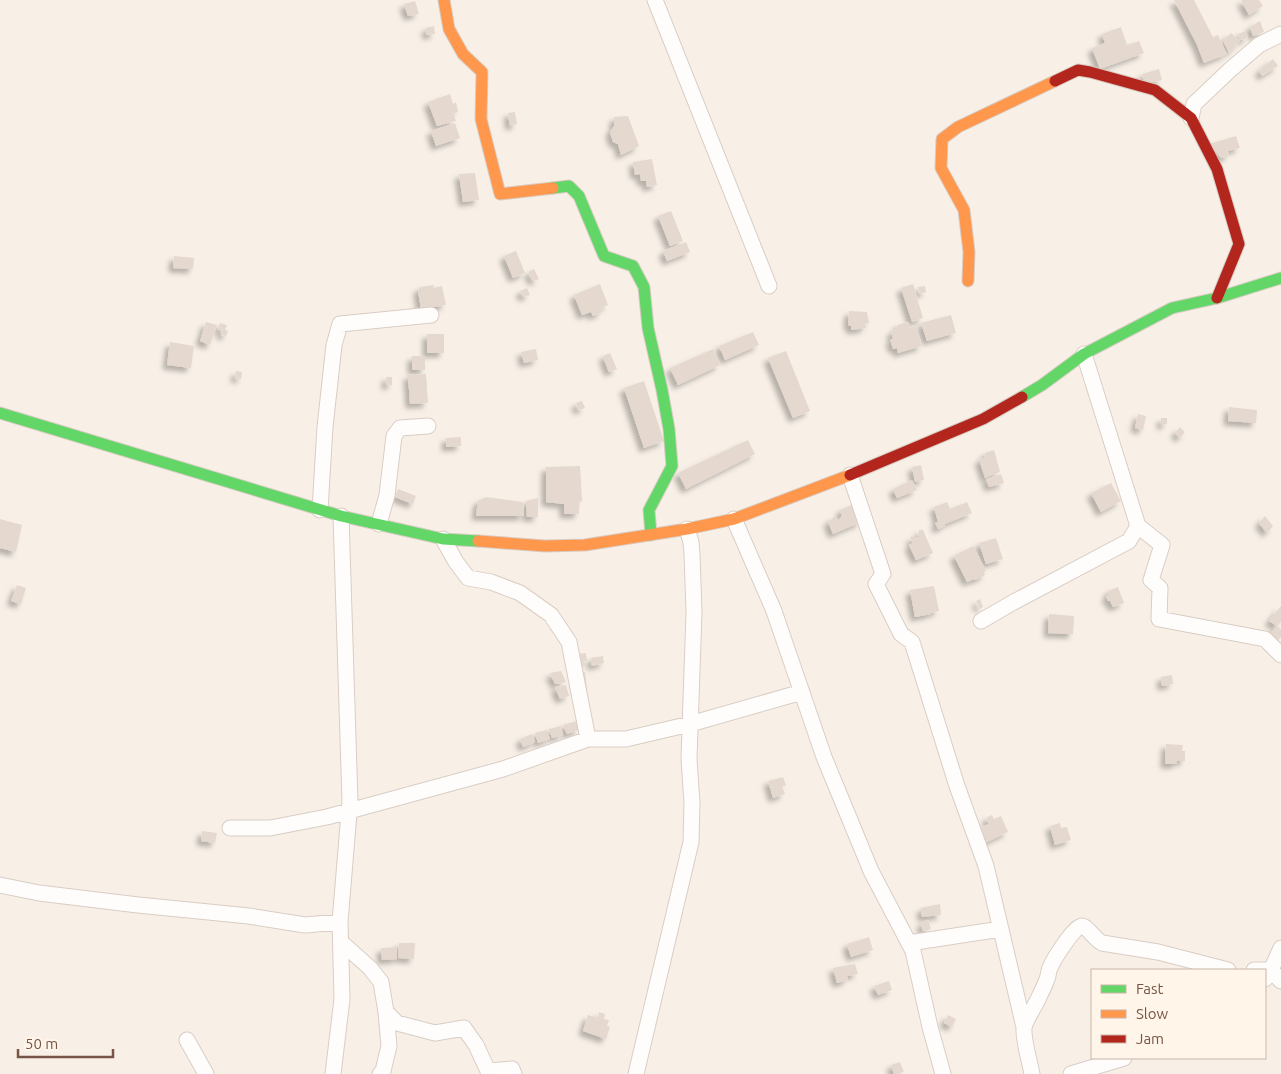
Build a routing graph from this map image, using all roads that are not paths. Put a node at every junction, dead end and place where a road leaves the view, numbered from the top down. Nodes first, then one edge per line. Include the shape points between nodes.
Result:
1 (444, 0) edge
2 (655, 0) edge
3 (1281, 34) edge
4 (1191, 118) junction
5 (1281, 278) edge
6 (968, 281) dead end
7 (769, 286) dead end
8 (1217, 298) junction
9 (432, 316) dead end
10 (1084, 354) junction
11 (0, 413) edge
12 (428, 426) dead end
13 (850, 475) junction
14 (320, 510) junction
15 (341, 516) junction
16 (734, 519) junction
17 (380, 524) junction
18 (1138, 526) junction
19 (687, 529) junction
20 (651, 535) junction
21 (443, 539) junction
22 (981, 621) dead end
23 (1281, 655) edge
24 (802, 692) junction
25 (690, 724) junction
26 (588, 740) junction
27 (349, 811) junction
28 (230, 828) dead end
29 (0, 885) edge
30 (340, 922) junction
31 (1001, 929) junction
32 (341, 942) junction
33 (908, 943) junction
34 (1281, 948) edge
35 (1224, 969) edge
36 (1272, 976) edge
37 (386, 1012) junction
38 (1024, 1027) junction
39 (187, 1040) dead end
40 (1121, 1059) edge
41 (206, 1074) edge
42 (333, 1074) edge
43 (380, 1074) edge
44 (514, 1074) edge
45 (636, 1074) edge
46 (943, 1074) edge
47 (1032, 1074) edge
48 (1071, 1074) edge

1 - 20 street via 449,29 463,54 482,72 481,119 500,194 569,186 580,196 604,256 633,266 644,287 648,328 669,429 672,466 649,510
2 - 7 street
3 - 4 street via 1259,45 1230,69 1194,104
4 - 6 street via 1155,90 1078,70 958,127 942,139 941,168 964,210 969,252
4 - 8 street via 1217,169 1239,244
5 - 8 street
8 - 10 street via 1172,308
9 - 14 street via 340,324 334,345 324,427
10 - 13 street via 1042,385 984,419
10 - 18 street
11 - 14 street
12 - 17 street via 400,428 394,436 388,495
13 - 16 street
13 - 31 street via 883,574 876,584 901,634 912,642 986,866
14 - 15 street
15 - 17 street
15 - 27 street
16 - 19 street
16 - 24 street via 774,611
17 - 21 street
18 - 22 street via 1129,541
18 - 23 street via 1162,545 1151,580 1160,588 1159,619 1265,639
19 - 20 street
19 - 25 street via 692,548 694,594
20 - 21 street via 585,545 545,546
21 - 26 street via 468,578 491,582 520,593 551,615 569,642
24 - 25 street
24 - 33 street via 824,757 871,871
25 - 26 street via 626,739
25 - 45 street via 691,842
26 - 27 street via 503,769
27 - 28 street via 270,828
27 - 30 street
29 - 30 street via 39,893 305,925
30 - 32 street
31 - 33 street
31 - 38 street
32 - 37 street via 382,982
32 - 42 street via 342,999
33 - 46 street via 913,951
34 - 36 street
35 - 38 street via 1158,952 1102,943 1087,928 1079,926 1049,968
37 - 43 street via 389,1046
37 - 44 street via 397,1023 435,1033 464,1028 488,1071 512,1069
38 - 47 street
39 - 41 street
40 - 48 street

